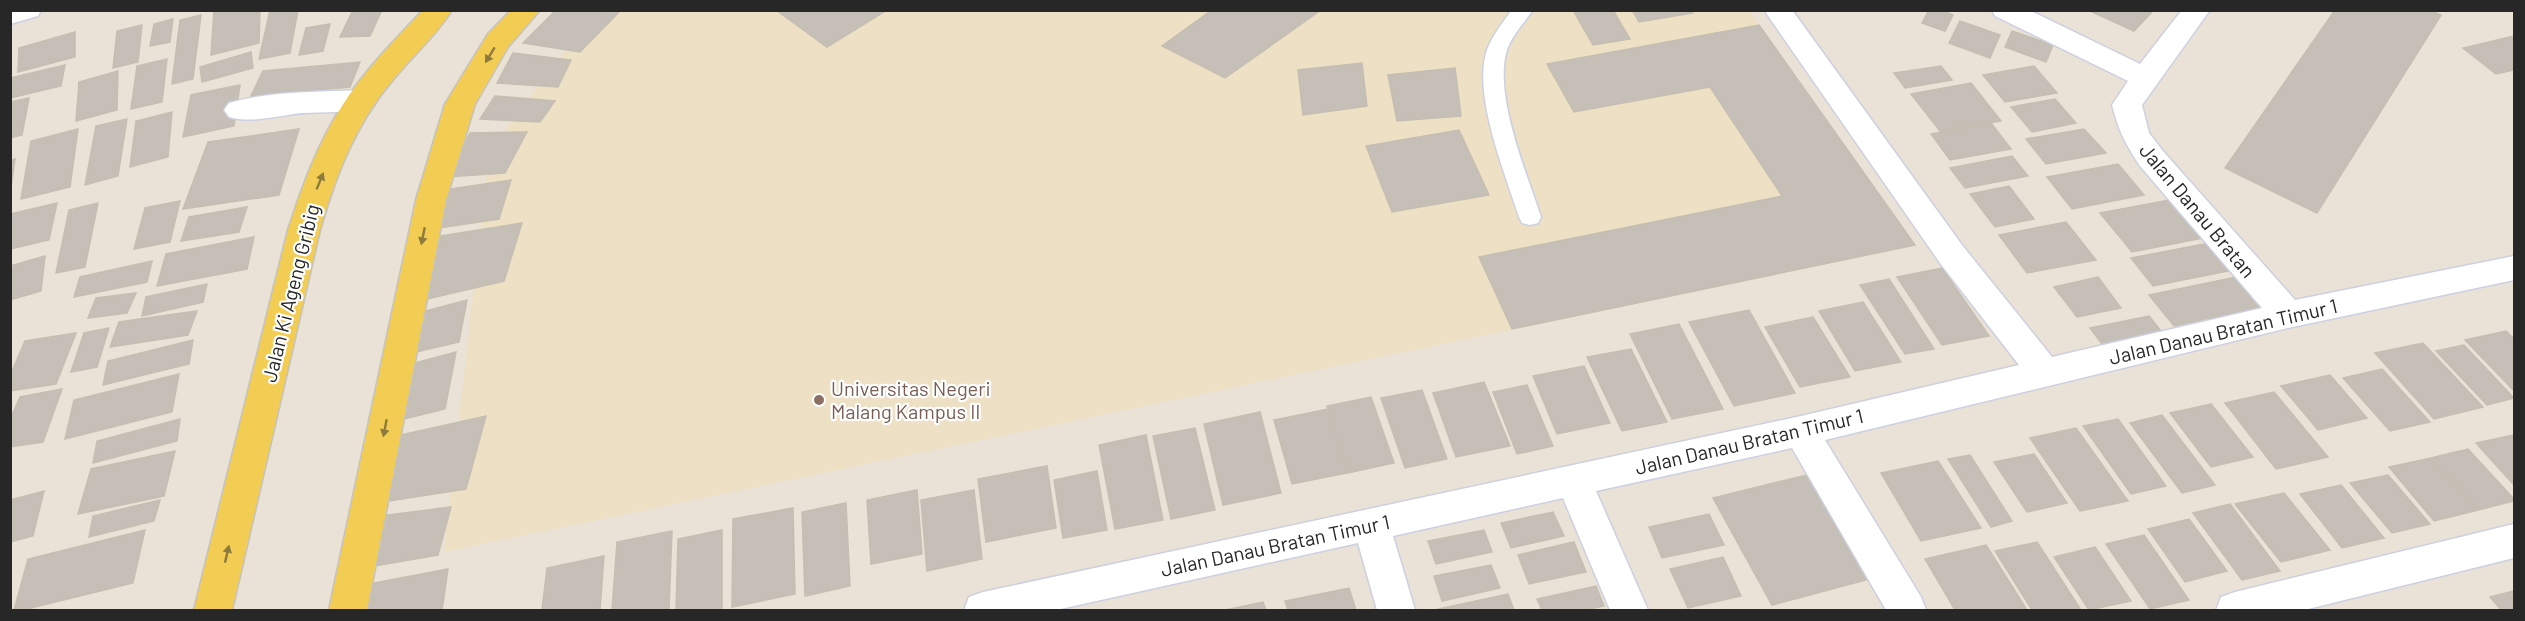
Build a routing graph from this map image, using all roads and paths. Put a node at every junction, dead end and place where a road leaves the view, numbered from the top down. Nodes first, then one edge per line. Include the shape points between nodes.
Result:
1 (28, 10) edge
2 (439, 10) edge
3 (528, 10) edge
4 (1777, 10) edge
5 (2005, 10) edge
6 (2197, 10) edge
7 (1515, 13) edge
8 (10, 15) edge
9 (2145, 78) junction
10 (362, 100) junction
11 (239, 110) dead end
12 (1530, 217) dead end
13 (2514, 268) edge
14 (2288, 315) junction
15 (2044, 372) junction
16 (1801, 431) junction
17 (1573, 480) junction
18 (1371, 524) junction
19 (2514, 541) edge
20 (1101, 597) edge
21 (213, 610) edge
22 (348, 610) edge
23 (983, 610) edge
24 (1396, 610) edge
25 (1629, 610) edge
26 (1907, 610) edge
27 (2235, 610) edge

1 - 8 street
2 - 10 main road, Jalan Ki Ageng Gribig
3 -> 22 main road via 498,41 460,104 434,189
4 - 15 street via 1951,254
5 - 9 street
6 - 9 street, Jalan Danau Bratan
7 - 12 lane via 1497,49 1493,84
9 - 14 street, Jalan Danau Bratan via 2127,105 2135,135
10 - 11 street
21 -> 10 main road, Jalan Ki Ageng Gribig via 303,230 319,183
13 - 14 street, Jalan Danau Bratan Timur 1
14 - 15 street, Jalan Danau Bratan Timur 1
15 - 16 street, Jalan Danau Bratan Timur 1
16 - 17 street, Jalan Danau Bratan Timur 1
16 - 26 street
17 - 18 street, Jalan Danau Bratan Timur 1
17 - 25 street
18 - 20 street, Jalan Danau Bratan Timur 1
18 - 24 street
19 - 27 street
20 - 23 street, Jalan Danau Bratan Timur 1

